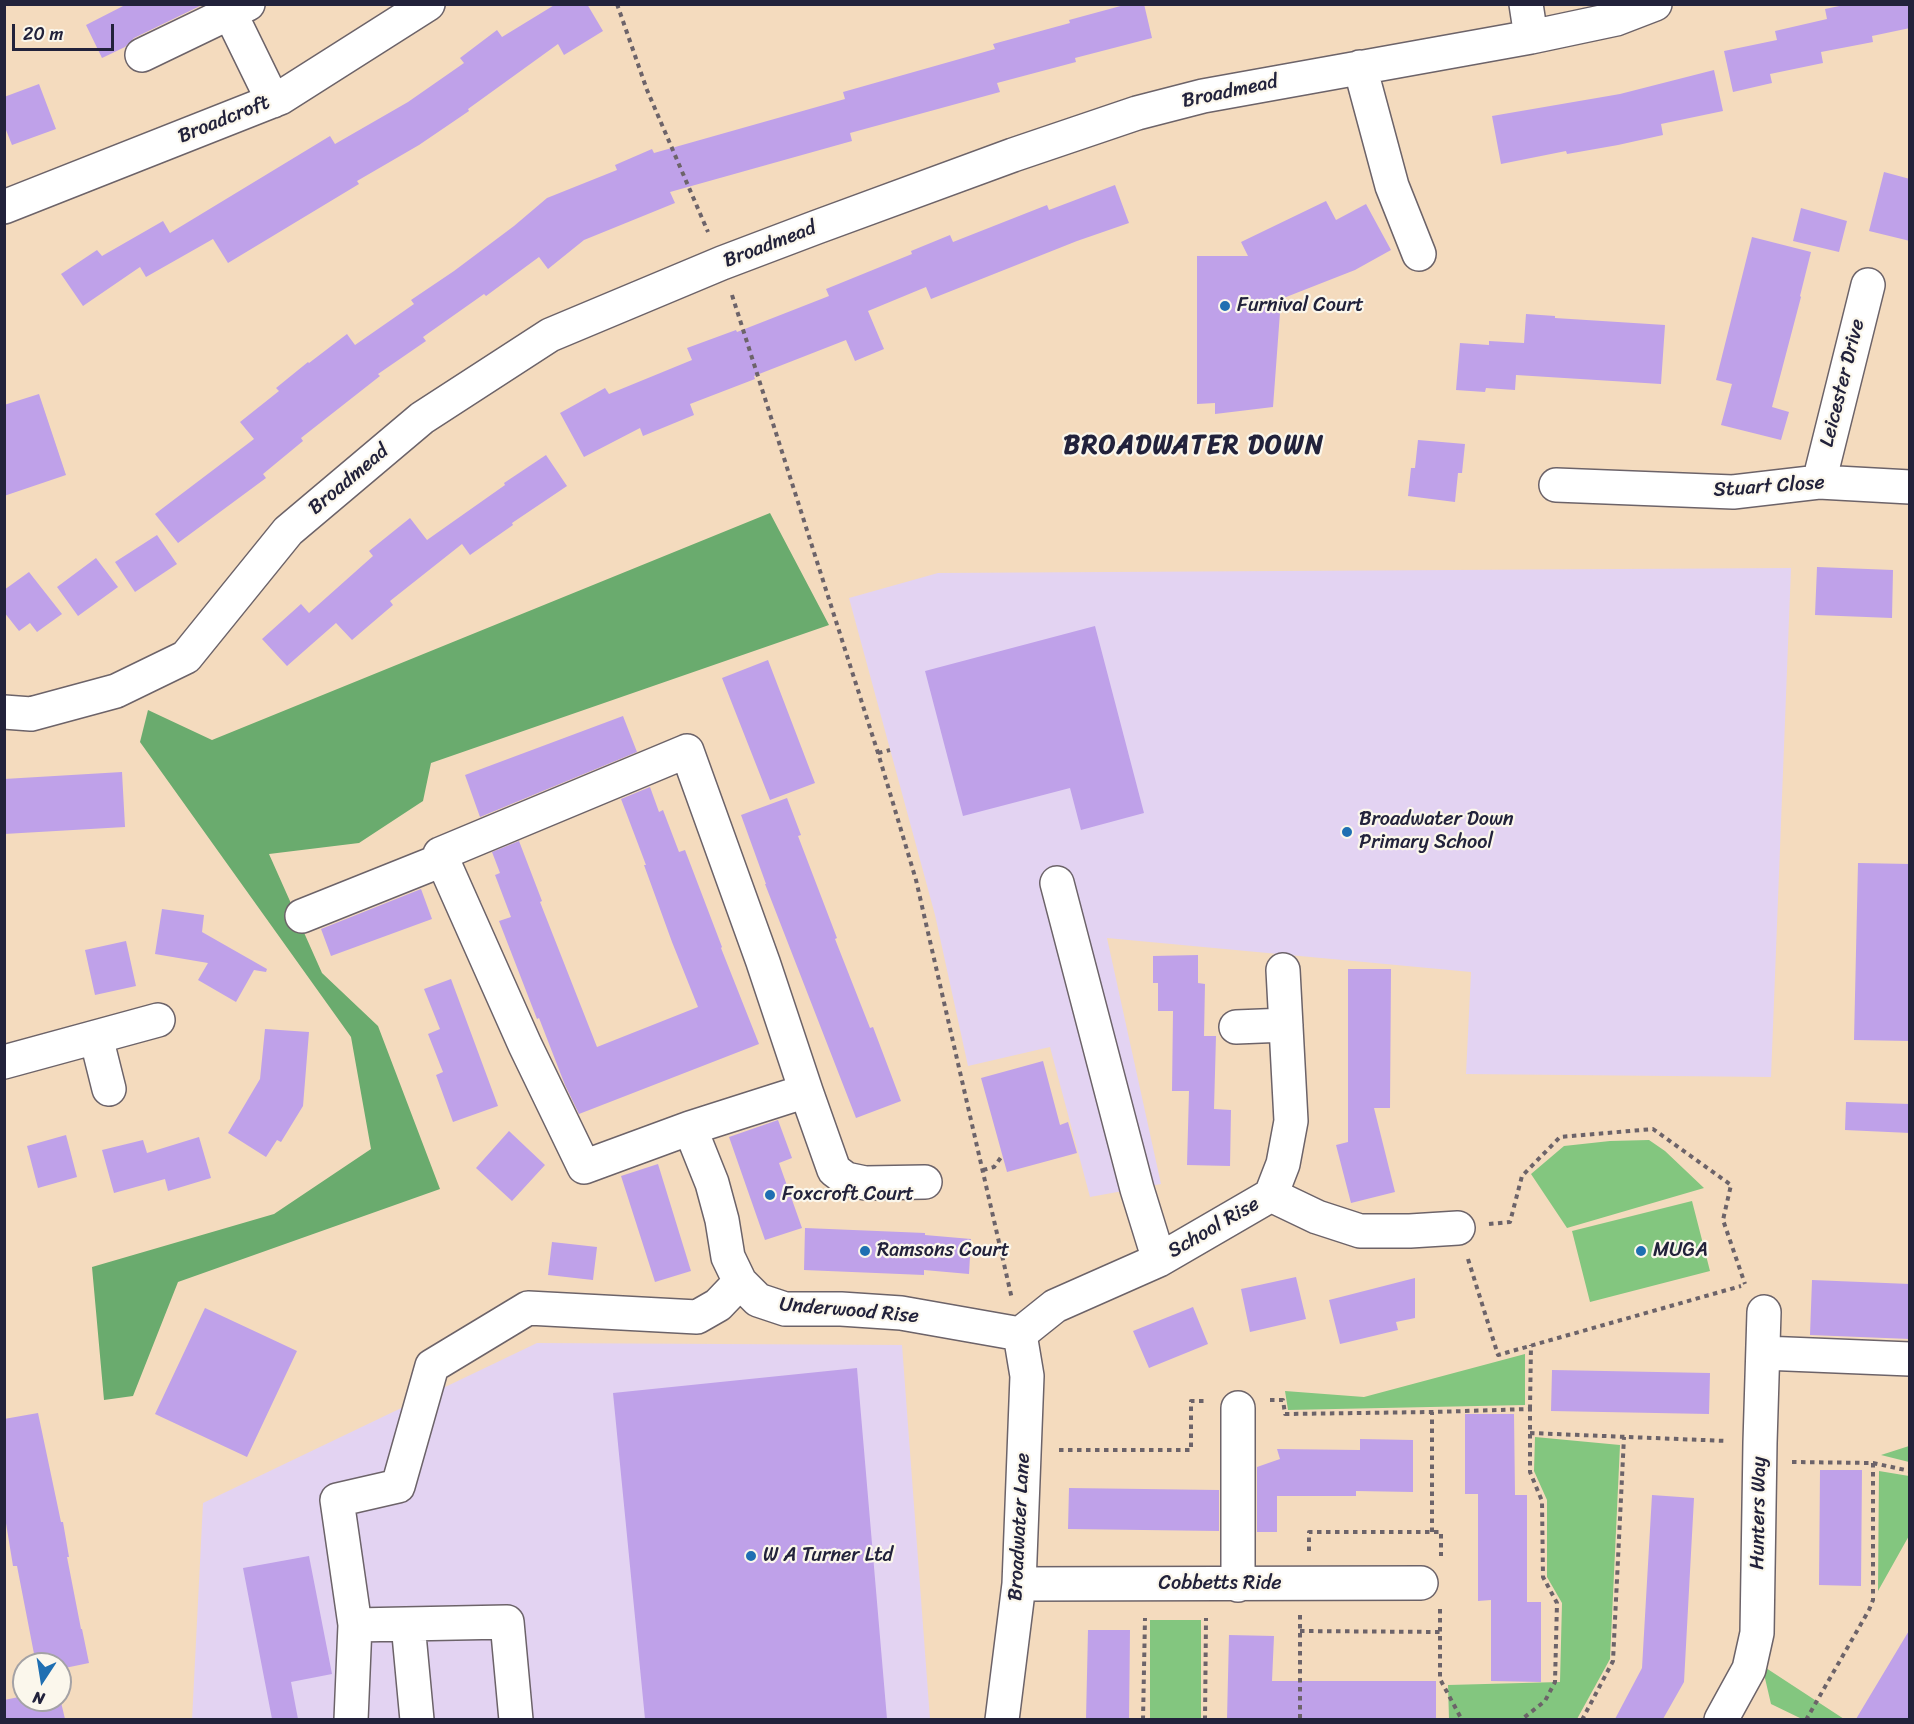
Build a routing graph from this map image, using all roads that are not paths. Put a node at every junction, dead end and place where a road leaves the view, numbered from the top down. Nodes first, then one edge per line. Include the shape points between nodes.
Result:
1 (428, 4) edge
2 (1526, 4) edge
3 (1655, 4) edge
4 (239, 9) edge
5 (1531, 37) junction
6 (142, 55) dead end
7 (1360, 67) junction
8 (273, 101) junction
9 (4, 207) edge
10 (1419, 254) dead end
11 (1868, 285) dead end
12 (1819, 482) junction
13 (1556, 485) dead end
14 (1910, 487) edge
15 (4, 712) edge
16 (442, 860) junction
17 (1057, 883) dead end
18 (302, 916) dead end
19 (1283, 970) dead end
20 (158, 1020) dead end
21 (1286, 1025) junction
22 (1236, 1027) dead end
23 (96, 1037) junction
24 (4, 1062) edge
25 (109, 1089) dead end
26 (806, 1091) junction
27 (690, 1128) junction
28 (925, 1182) dead end
29 (1271, 1195) junction
30 (1458, 1228) road end
31 (1159, 1260) junction
32 (740, 1282) junction
33 (1764, 1311) dead end
34 (1020, 1334) junction
35 (1763, 1353) junction
36 (1910, 1359) edge
37 (1238, 1408) dead end
38 (1421, 1583) dead end
39 (1019, 1584) junction
40 (1238, 1585) junction
41 (408, 1624) junction
42 (355, 1625) junction
43 (1733, 1716) edge
44 (351, 1719) edge
45 (417, 1719) edge
46 (516, 1719) edge
47 (1002, 1719) edge

1 - 8 street, Broadcroft
2 - 5 street
3 - 5 street, Broadmead via 1616,19
4 - 6 street
4 - 8 street
5 - 7 street, Broadmead
7 - 10 street via 1392,186
7 - 15 street, Broadmead via 1203,96 1137,113 722,263 550,335 422,418 288,531 186,657 116,691 31,714
8 - 9 street, Broadcroft
11 - 12 street, Leicester Drive
12 - 13 street, Stuart Close via 1732,492
12 - 14 street, Stuart Close
16 - 18 street
16 - 26 street via 440,854 687,751
16 - 27 street via 584,1167
17 - 31 street
19 - 21 street, School Rise
20 - 23 street
21 - 22 street
21 - 29 street, School Rise via 1291,1121 1283,1164
23 - 24 street
23 - 25 street
26 - 27 street
26 - 28 street via 834,1170 846,1179 865,1183
27 - 32 street, Underwood Rise via 717,1202 728,1257
29 - 30 street via 1317,1217 1360,1231
29 - 31 street, School Rise
31 - 34 street, School Rise via 1055,1306
32 - 34 street, Underwood Rise via 758,1300 785,1309 901,1313
32 - 42 street via 718,1305 697,1317 528,1308 432,1366 398,1486 338,1500
33 - 35 street, Hunters Way
34 - 39 street, Broadwater Lane via 1026,1376
35 - 36 street
35 - 43 street, Hunters Way via 1757,1632
37 - 40 street
38 - 40 street, Cobbetts Ride
39 - 40 street, Cobbetts Ride
39 - 47 street, Broadwater Lane
41 - 42 street
41 - 45 street
41 - 46 street via 507,1622
42 - 44 street

